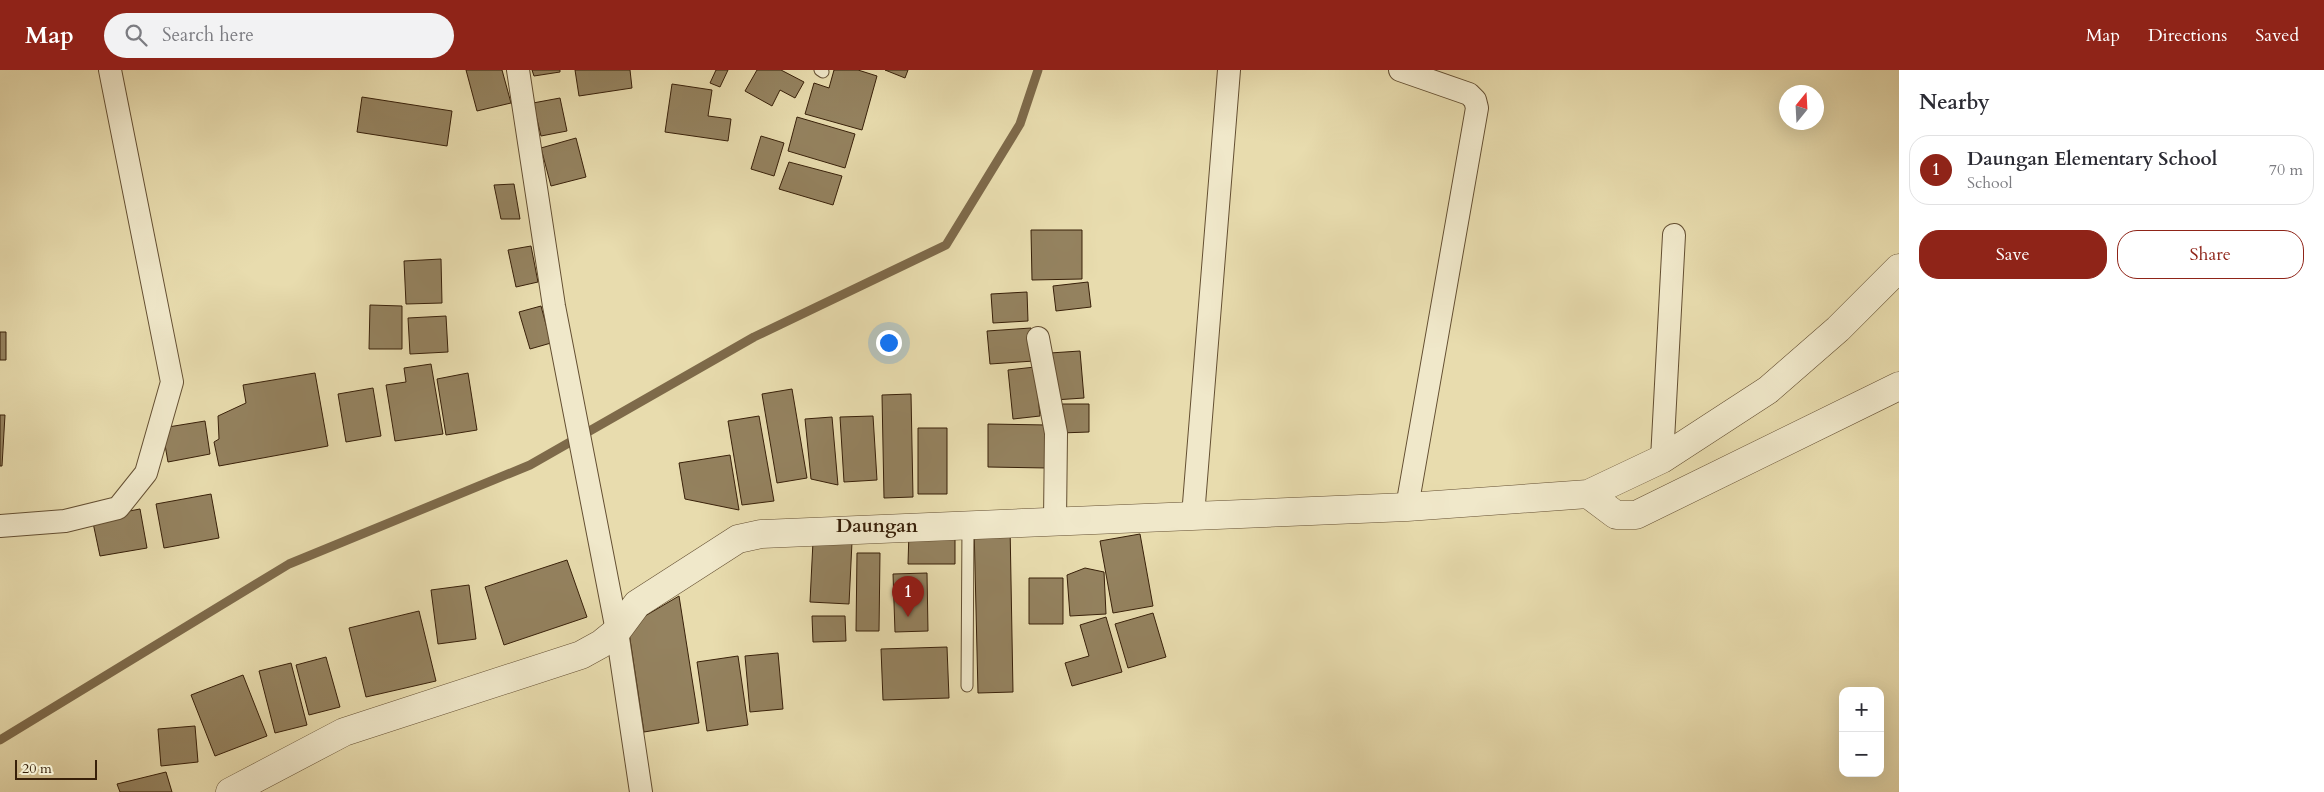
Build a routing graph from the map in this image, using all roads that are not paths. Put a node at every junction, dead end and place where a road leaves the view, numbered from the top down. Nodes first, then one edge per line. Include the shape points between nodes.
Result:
1 (110, 70) edge
2 (518, 70) edge
3 (1228, 70) edge
4 (1400, 70) edge
5 (1674, 235) dead end
6 (1899, 268) edge
7 (1038, 338) dead end
8 (1899, 386) edge
9 (1662, 460) junction
10 (1588, 494) junction
11 (1407, 507) junction
12 (1193, 516) junction
13 (1055, 521) junction
14 (968, 525) junction
15 (0, 526) edge
16 (617, 631) junction
17 (967, 686) dead end
18 (230, 792) edge
19 (641, 792) edge

1 - 15 street via 172,382 146,473 118,508 65,521
2 - 16 street via 554,306
3 - 12 street
4 - 11 street via 1469,94 1478,108
5 - 9 street
6 - 9 street via 1838,329 1768,390
7 - 13 street via 1056,433
8 - 10 street via 1636,515 1616,515
9 - 10 street
10 - 11 street
11 - 12 street
12 - 13 street
13 - 14 street
14 - 16 street via 761,534 738,540 637,604
14 - 17 lane
16 - 18 street via 580,655 344,732
16 - 19 street

